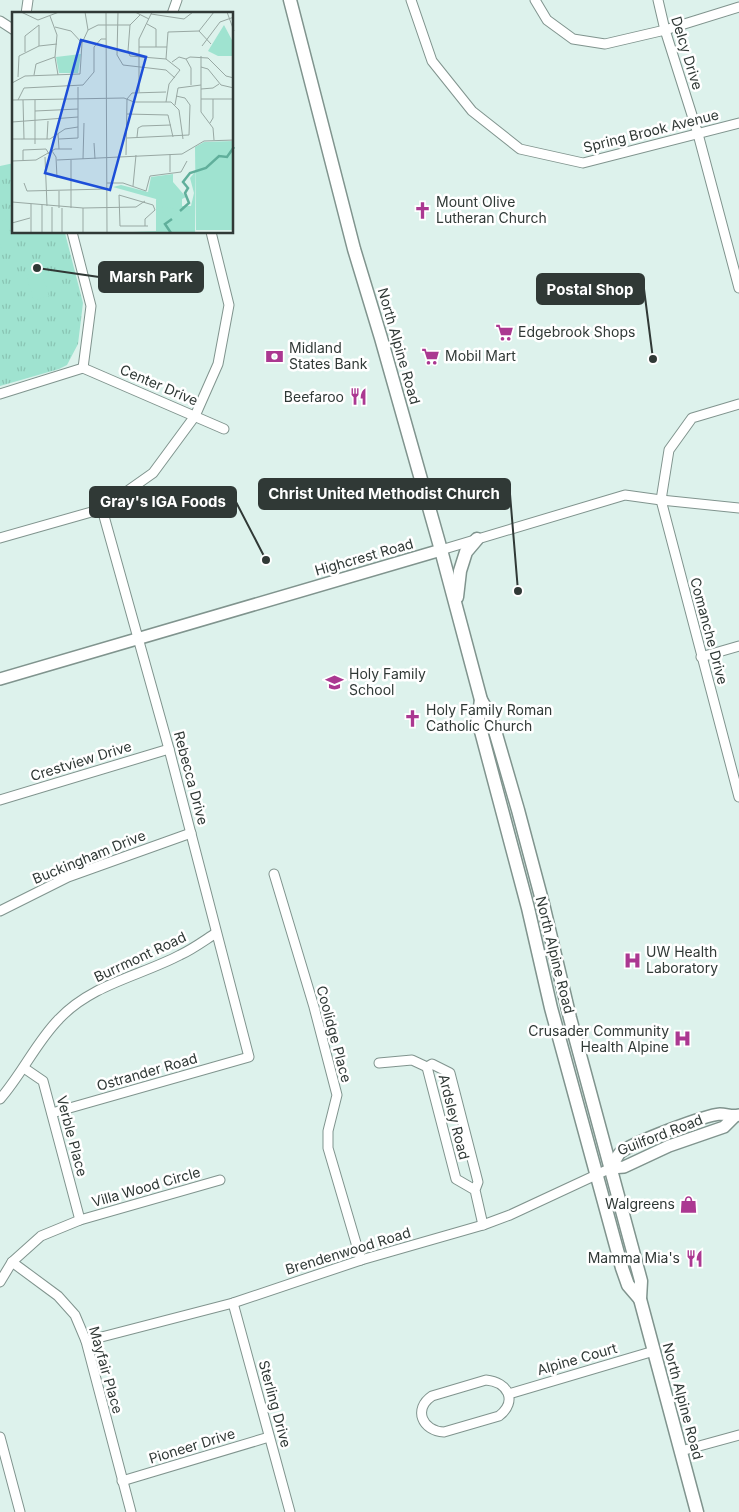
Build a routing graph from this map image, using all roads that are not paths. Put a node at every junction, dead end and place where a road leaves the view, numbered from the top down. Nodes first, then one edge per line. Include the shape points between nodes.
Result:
1 (177, 0) edge
2 (290, 0) edge
3 (411, 0) edge
4 (535, 0) edge
5 (658, 0) edge
6 (739, 8) edge
7 (173, 12) edge
8 (0, 21) edge
9 (12, 29) edge
10 (665, 30) junction
11 (739, 123) edge
12 (698, 134) junction
13 (73, 234) edge
14 (212, 234) edge
15 (739, 288) edge
16 (83, 368) junction
17 (0, 394) edge
18 (739, 404) edge
19 (195, 416) junction
20 (224, 429) dead end
21 (661, 500) junction
22 (102, 508) junction
23 (739, 508) edge
24 (0, 538) edge
25 (477, 539) junction
26 (442, 550) junction
27 (456, 604) junction
28 (139, 638) junction
29 (739, 646) edge
30 (701, 657) junction
31 (0, 679) edge
32 (481, 700) junction
33 (169, 749) junction
34 (739, 796) edge
35 (0, 800) edge
36 (191, 833) junction
37 (274, 874) dead end
38 (0, 911) edge
39 (216, 933) junction
40 (249, 1056) joint
41 (379, 1064) dead end
42 (426, 1067) junction
43 (24, 1068) junction
44 (0, 1099) edge
45 (52, 1113) junction
46 (737, 1116) edge
47 (611, 1168) junction
48 (597, 1175) junction
49 (220, 1180) dead end
50 (475, 1190) junction
51 (80, 1220) junction
52 (483, 1225) junction
53 (361, 1260) junction
54 (12, 1262) junction
55 (0, 1282) edge
56 (640, 1298) junction
57 (233, 1303) junction
58 (86, 1341) junction
59 (654, 1352) junction
60 (509, 1394) junction
61 (739, 1435) edge
62 (0, 1437) edge
63 (269, 1437) junction
64 (681, 1451) junction
65 (122, 1481) junction
66 (20, 1512) edge
67 (131, 1512) edge
68 (290, 1512) edge
69 (697, 1512) edge

1 - 7 street
2 - 26 main road, North Alpine Road via 354,249
3 - 12 street, Spring Brook Avenue via 432,61 472,111 520,149 583,163
4 - 10 street via 547,20 573,39 606,44
5 - 10 street, Delcy Drive
6 - 10 street
8 - 9 street
10 - 12 street, Delcy Drive
11 - 12 street, Spring Brook Avenue
12 - 15 street, Delcy Drive
13 - 16 street via 91,306
14 - 19 street via 229,304 218,364
16 - 17 street
16 - 19 street, Center Drive
18 - 21 street via 692,418 669,450
19 - 20 street, Center Drive
19 - 22 street via 153,473
21 - 23 street, Highcrest Road
21 - 25 street, Highcrest Road via 626,495
21 - 30 street, Comanche Drive
22 - 24 street
22 - 28 street, Rebecca Drive
25 - 26 street, Highcrest Road
25 - 27 main road via 466,552
26 - 27 main road, North Alpine Road
26 - 28 street, Highcrest Road
27 - 32 main road, North Alpine Road
28 - 31 street, Highcrest Road
28 - 33 street, Rebecca Drive
29 - 30 street
30 - 34 street, Comanche Drive
32 - 47 main road, North Alpine Road via 491,717 518,810
32 - 48 main road, North Alpine Road via 478,720
33 - 35 street, Crestview Drive
33 - 36 street, Rebecca Drive
36 - 38 street, Buckingham Drive via 68,877
36 - 39 street, Rebecca Drive
37 - 53 street, Coolidge Place via 337,1095 328,1132 328,1148
39 - 40 street, Rebecca Drive
39 - 43 street, Burrmont Road via 180,955 115,981 85,998 59,1018
40 - 45 street, Ostrander Road
41 - 42 street via 412,1060
42 - 50 street, Ardsley Road via 456,1180
42 - 50 street, Ardsley Road via 432,1064 450,1073 478,1182
43 - 44 street, Burrmont Road
43 - 45 street, Verble Place via 43,1081
45 - 51 street, Verble Place
46 - 47 street, Guilford Road via 724,1127 669,1146 624,1167
47 - 48 street, Brendenwood Road
47 - 56 main road, North Alpine Road via 641,1281
48 - 52 street, Brendenwood Road
48 - 56 main road, North Alpine Road via 628,1285
49 - 51 street, Villa Wood Circle
50 - 52 street, Ardsley Road
51 - 54 street via 41,1236
52 - 53 street, Brendenwood Road
53 - 57 street, Brendenwood Road
54 - 55 street
54 - 58 street, Mayfair Place via 58,1296 75,1315
56 - 59 main road, North Alpine Road
57 - 58 street, Brendenwood Road
57 - 63 street, Sterling Drive
58 - 65 street, Mayfair Place
59 - 60 street, Alpine Court
59 - 64 main road, North Alpine Road
60 - 60 street via 497,1383 486,1380 432,1396 423,1404 421,1414 428,1427 444,1432 499,1416 508,1407
61 - 64 street
62 - 66 street
63 - 65 street, Pioneer Drive
63 - 68 street, Sterling Drive
64 - 69 main road, North Alpine Road
65 - 67 street, Mayfair Place

